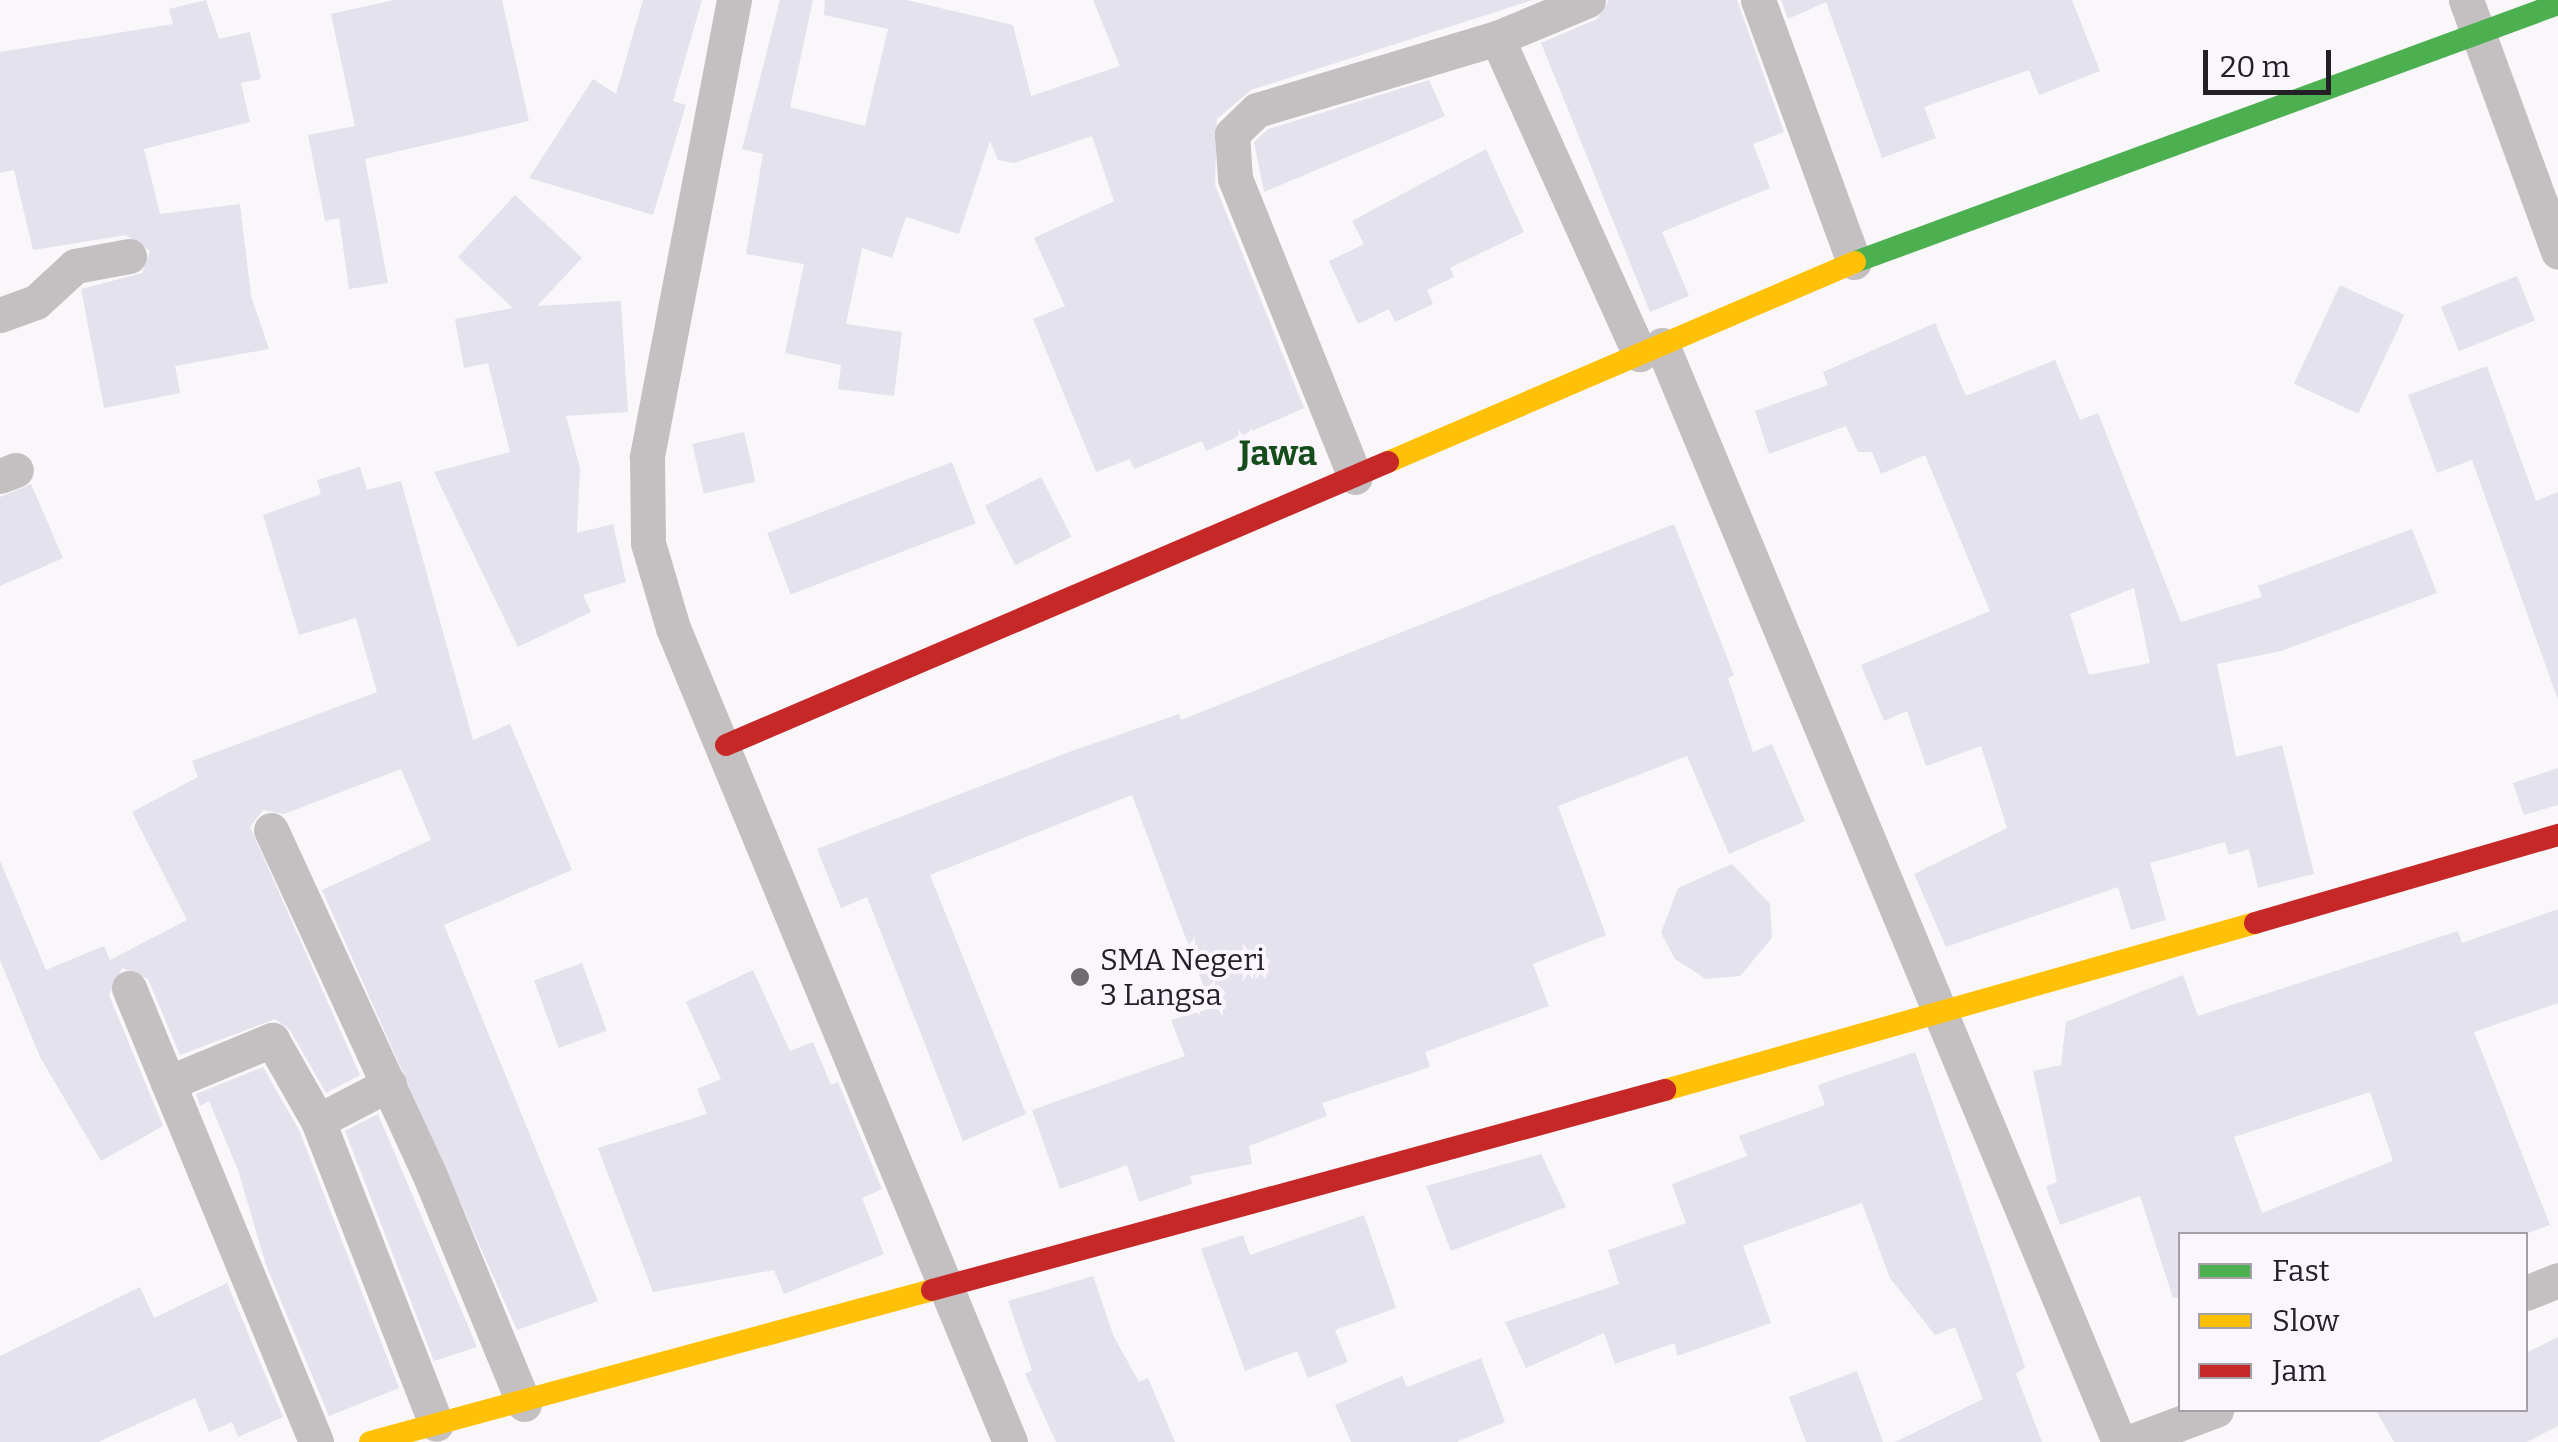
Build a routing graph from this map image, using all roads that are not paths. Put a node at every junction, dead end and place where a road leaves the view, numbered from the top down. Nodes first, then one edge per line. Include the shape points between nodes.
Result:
1 (734, 0) edge
2 (1588, 0) edge
3 (1758, 0) edge
4 (2466, 0) edge
5 (2558, 4) edge
6 (2482, 36) junction
7 (1498, 38) junction
8 (2558, 252) edge
9 (130, 256) dead end
10 (1854, 262) junction
11 (0, 314) edge
12 (1651, 350) junction
13 (1355, 477) junction
14 (726, 746) junction
15 (271, 830) dead end
16 (2558, 835) edge
17 (129, 988) dead end
18 (1939, 1016) junction
19 (168, 1083) junction
20 (389, 1084) junction
21 (318, 1121) junction
22 (2558, 1280) edge
23 (945, 1286) junction
24 (2528, 1292) edge
25 (524, 1404) junction
26 (2211, 1412) edge
27 (436, 1424) junction
28 (316, 1442) edge
29 (370, 1442) edge
30 (1010, 1442) edge
31 (2119, 1442) edge
32 (2130, 1442) edge

1 - 14 street via 644,500 657,581
2 - 7 street
3 - 10 street
4 - 6 street
5 - 6 street
6 - 8 street
6 - 10 street
7 - 12 street
7 - 13 street via 1257,110 1232,134 1235,178
9 - 11 street via 76,266 36,302
10 - 12 street
12 - 13 street
12 - 18 street
13 - 14 street
14 - 23 street
15 - 20 street
16 - 18 street
17 - 19 street
18 - 23 street
18 - 31 street
19 - 21 street via 272,1040
19 - 28 street
20 - 21 street
20 - 25 street
21 - 27 street
22 - 24 street
23 - 25 street
23 - 30 street
25 - 27 street
26 - 32 street
27 - 29 street

